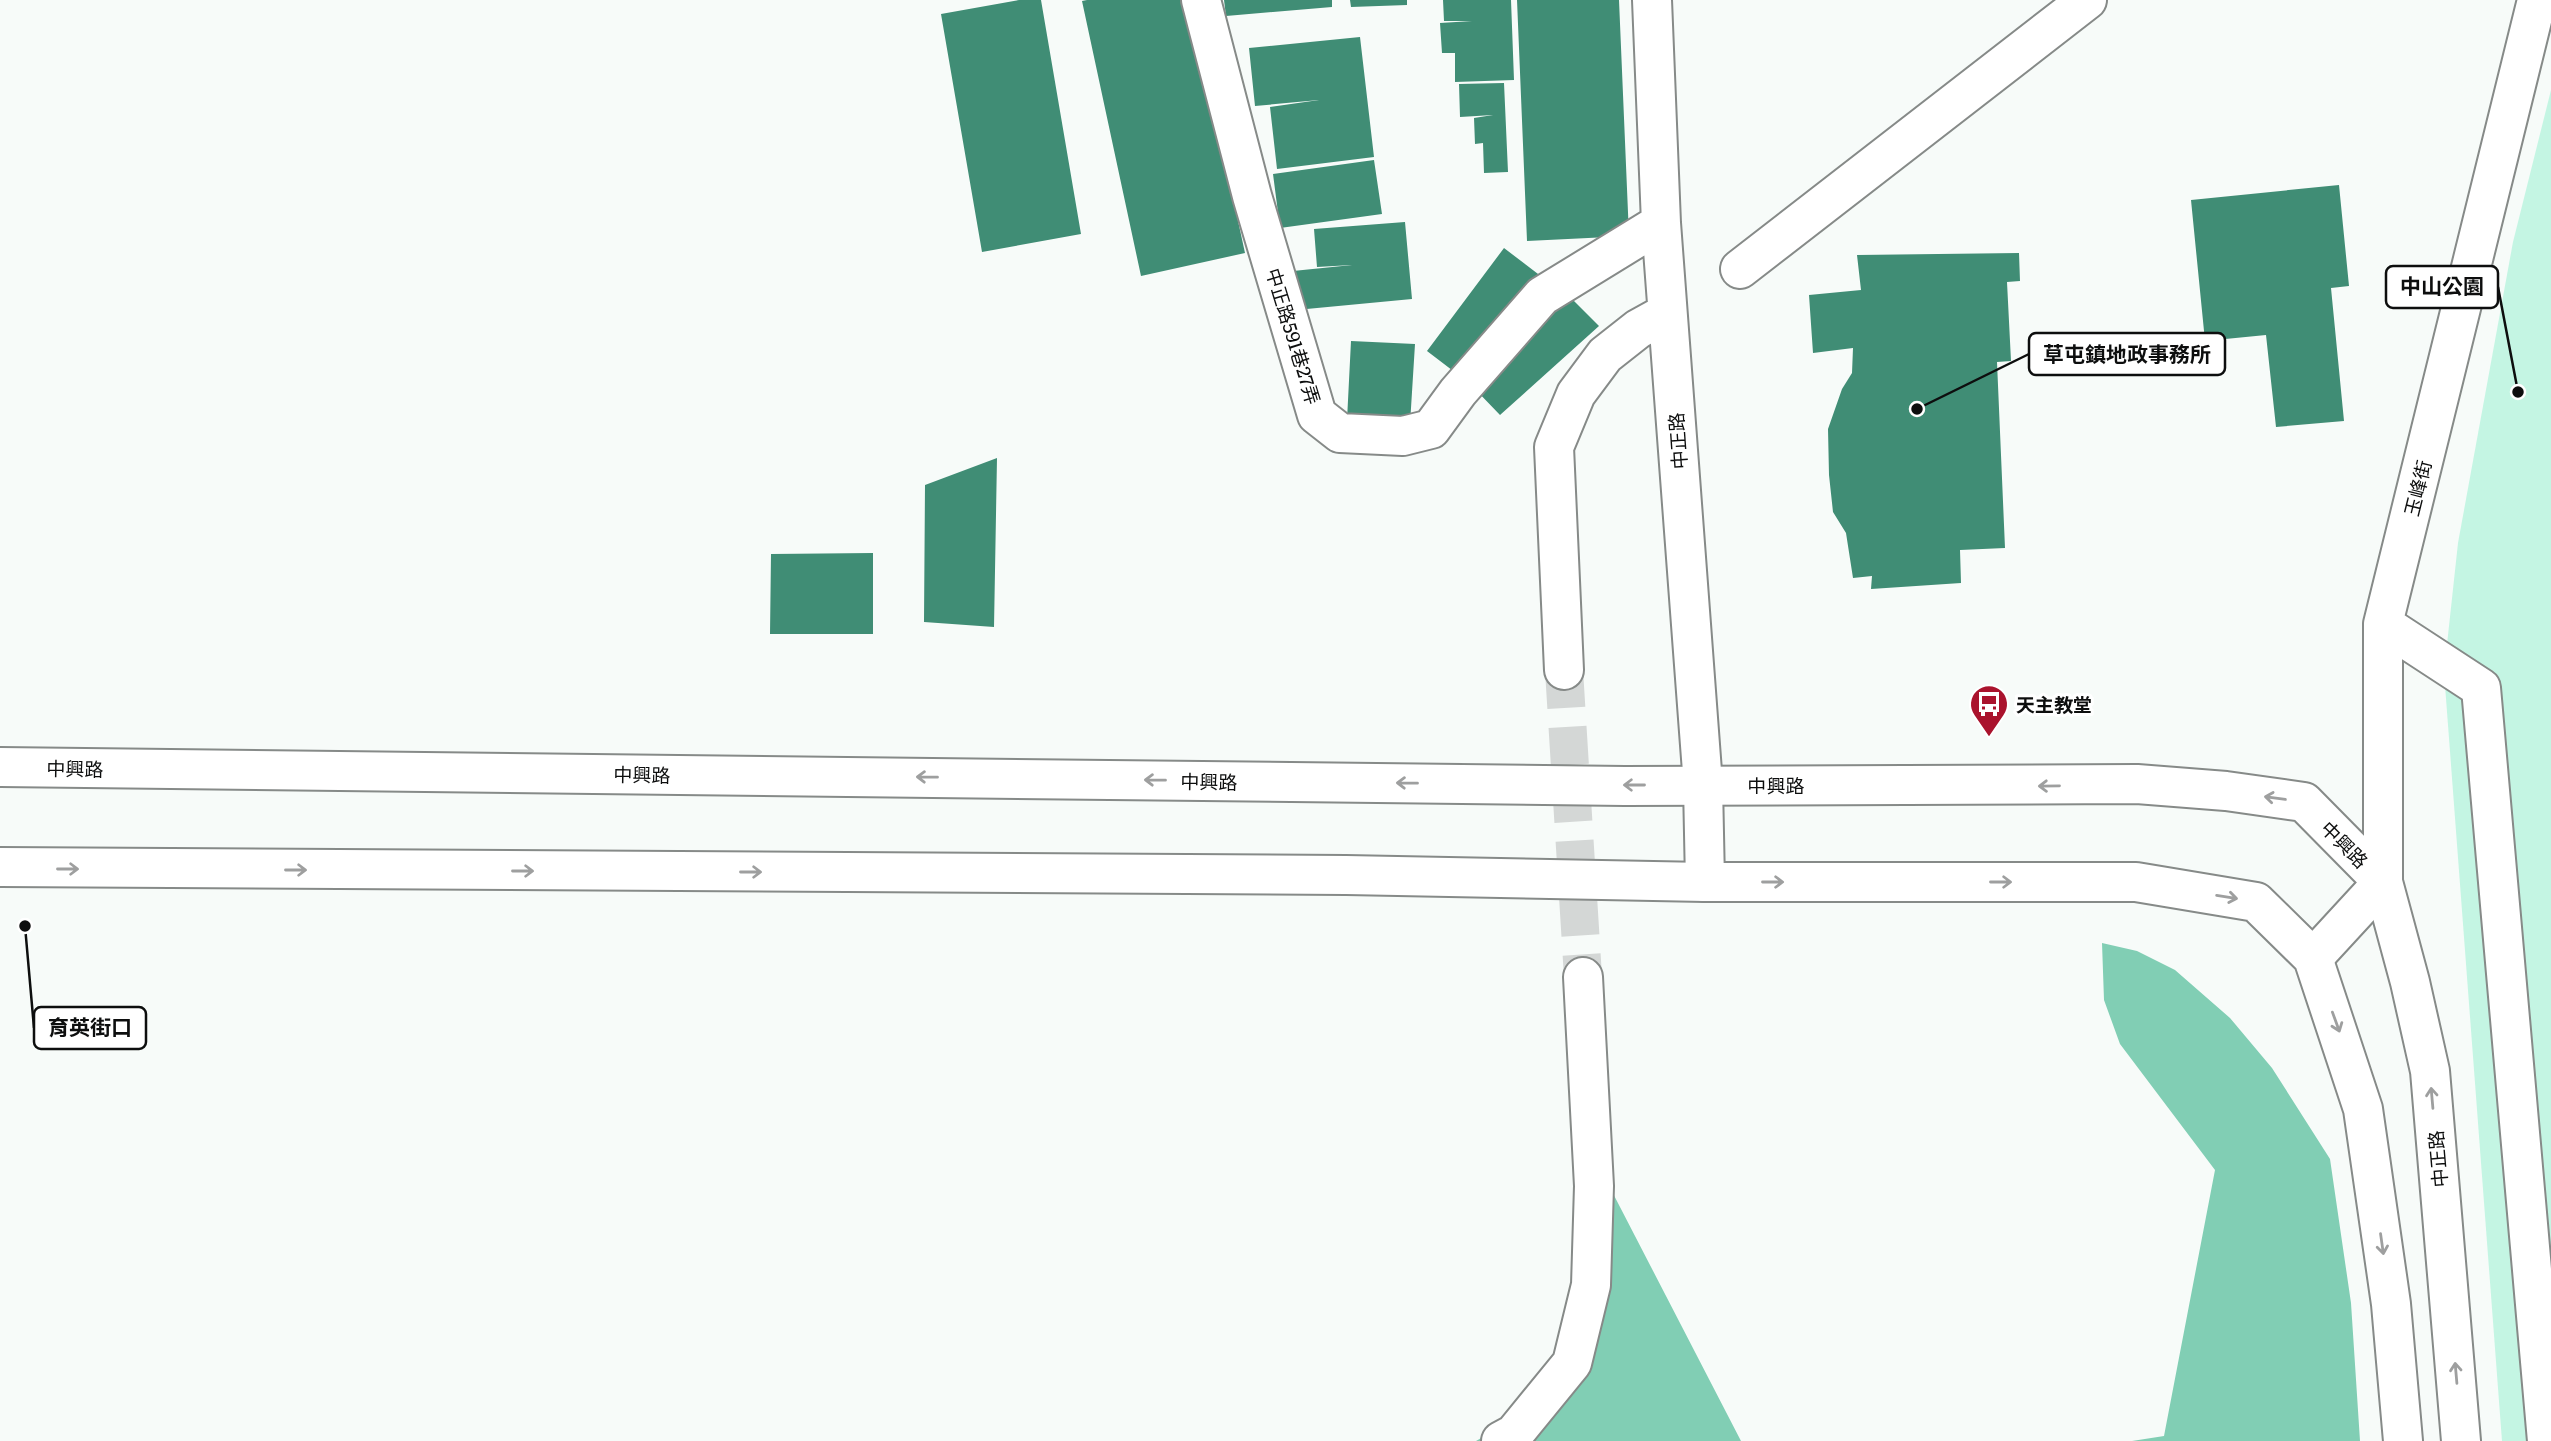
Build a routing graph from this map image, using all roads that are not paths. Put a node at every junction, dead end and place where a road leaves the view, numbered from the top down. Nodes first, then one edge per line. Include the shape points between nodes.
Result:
1 (1201, 0) edge
2 (1652, 0) edge
3 (2087, 0) edge
4 (2537, 0) edge
5 (1661, 223) junction
6 (1740, 268) dead end
7 (1667, 313) junction
8 (2383, 624) junction
9 (1564, 670) tunnel mouth
10 (0, 767) edge
11 (1703, 785) junction
12 (0, 867) edge
13 (1705, 882) junction
14 (2384, 882) junction
15 (2313, 958) junction
16 (1583, 977) tunnel mouth
17 (1501, 1441) edge
18 (2403, 1441) edge
19 (2462, 1441) edge
20 (2547, 1441) edge

1 - 5 street, 中正路591巷27弄 via 1252,197 1317,415 1340,433 1403,436 1431,429 1542,296
2 - 5 street, 中正路
3 - 6 street
4 - 8 street, 玉峰街
5 - 7 street, 中正路
7 - 9 street via 1605,355 1576,394 1554,447
7 - 11 street, 中正路
8 - 14 street, 玉峰街
8 - 20 street via 2481,688
11 -> 10 street, 中興路
11 - 13 street, 中正路
14 -> 11 street, 中興路 via 2304,802 2226,790 2137,784
12 -> 13 street via 1358,875
13 -> 15 street via 2136,882 2256,902
14 - 15 street
19 -> 14 street, 中正路 via 2430,1071
15 -> 18 street via 2363,1109 2391,1304
16 - 17 street via 1594,1185 1591,1285 1573,1363 1521,1426

